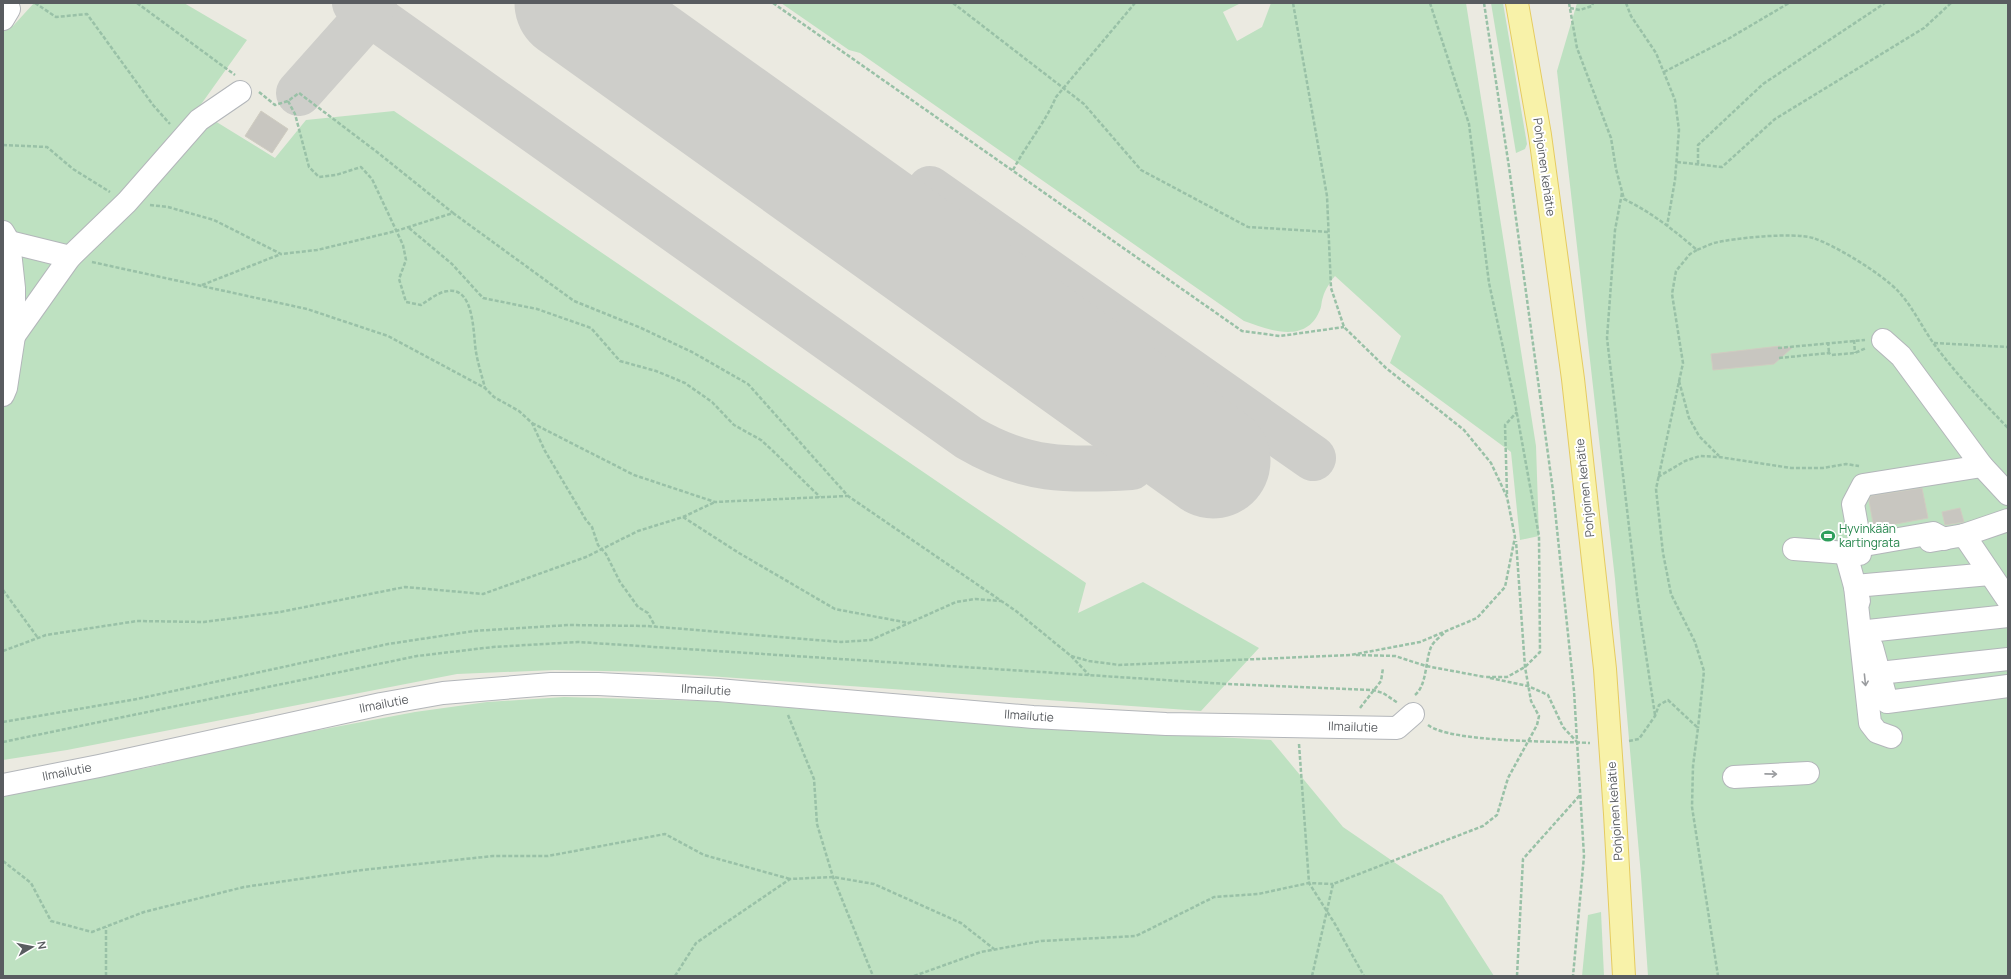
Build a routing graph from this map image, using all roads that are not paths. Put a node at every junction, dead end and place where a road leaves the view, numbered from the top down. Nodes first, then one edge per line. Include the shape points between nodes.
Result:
1 (7, 3) edge
2 (1517, 3) edge
3 (3, 19) edge
4 (241, 86) road end
5 (6, 237) edge
6 (70, 257) junction
7 (14, 336) junction
8 (1883, 340) dead end
9 (3, 395) edge
10 (1982, 466) junction
11 (2008, 494) edge
12 (2008, 520) edge
13 (1954, 537) junction
14 (1794, 549) dead end
15 (1846, 554) junction
16 (1990, 574) junction
17 (1855, 586) junction
18 (2008, 600) edge
19 (2008, 616) edge
20 (1868, 631) junction
21 (2008, 659) edge
22 (1879, 673) junction
23 (2008, 686) edge
24 (1413, 705) road end
25 (1890, 737) dead end
26 (1808, 773) dead end
27 (1734, 777) dead end
28 (3, 784) edge
29 (1624, 976) edge

1 - 3 street via 9,9
2 - 29 main road, Pohjoinen kehätie via 1540,135 1574,379 1605,669
4 - 6 street via 199,120 127,202
5 - 6 street
5 - 7 street via 14,288
6 - 7 street
7 - 9 street
8 - 10 street via 1901,356
10 - 11 street
10 - 13 street via 1863,484 1853,504 1858,532 1870,544 1933,533
12 - 13 street
13 - 15 street via 1859,554
13 - 16 street
14 - 15 street
15 - 17 street
16 - 17 street
16 - 18 street
17 - 20 street
17 -> 25 street via 1870,723 1877,732
19 - 20 street
20 - 22 street
21 - 22 street
22 - 23 street via 1887,702
24 - 28 street, Ilmailutie via 1396,728 1166,724 1033,717 718,690 551,684 443,693 381,704 114,763
27 -> 26 street

